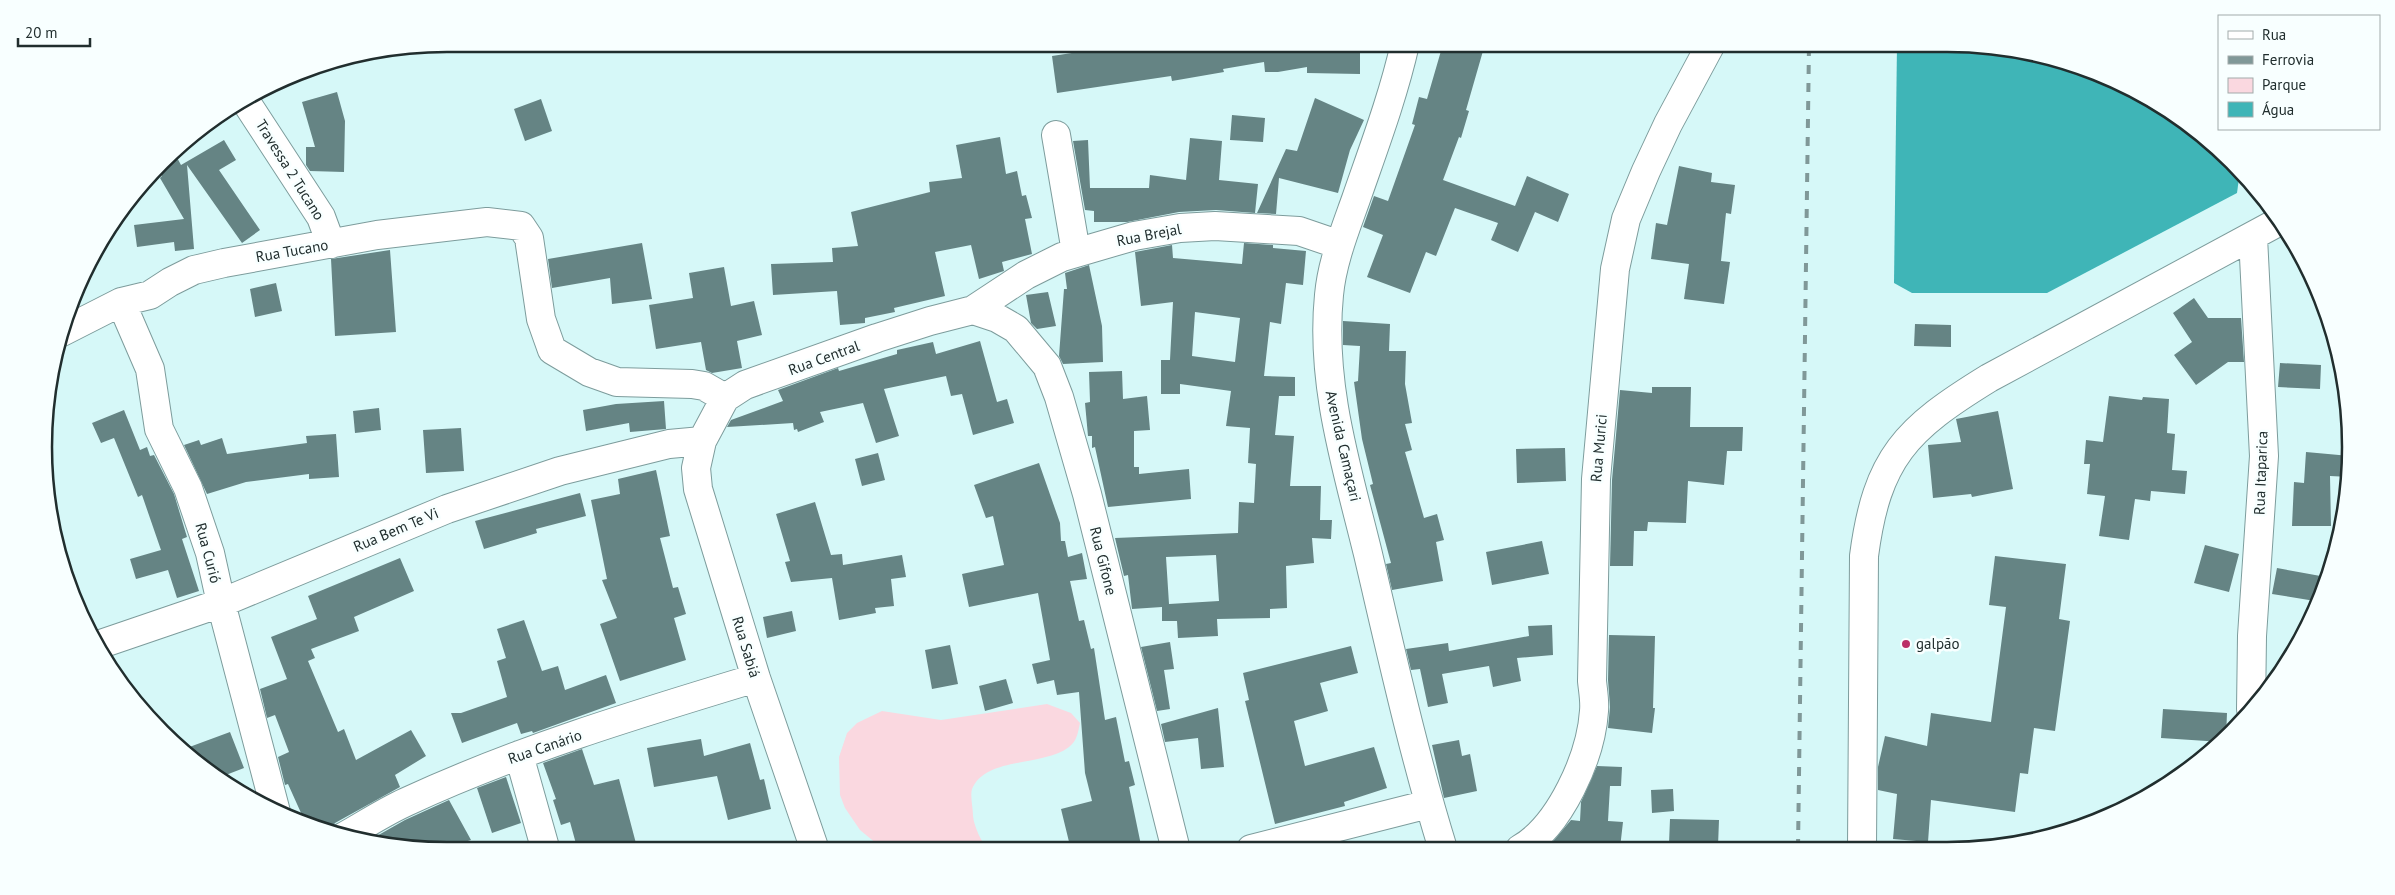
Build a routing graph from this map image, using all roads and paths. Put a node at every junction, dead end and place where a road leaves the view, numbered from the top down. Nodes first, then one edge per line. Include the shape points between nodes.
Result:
1 (1403, 52) edge
2 (1707, 52) edge
3 (249, 106) edge
4 (1056, 135) dead end
5 (2274, 225) edge
6 (2253, 237) junction
7 (331, 244) junction
8 (1340, 245) junction
9 (1076, 252) junction
10 (120, 302) junction
11 (973, 310) junction
12 (71, 327) edge
13 (725, 398) junction
14 (702, 441) junction
15 (221, 603) junction
16 (104, 644) edge
17 (756, 678) junction
18 (2251, 700) edge
19 (519, 755) junction
20 (273, 802) edge
21 (1429, 804) junction
22 (354, 831) edge
23 (543, 842) edge
24 (812, 842) edge
25 (1174, 842) edge
26 (1281, 842) edge
27 (1441, 842) edge
28 (1531, 842) edge
29 (1862, 842) edge

1 - 8 street, Avenida Camaçari via 1395,85
2 - 28 street, Rua Murici via 1646,171 1626,219 1614,269 1596,479 1594,711 1587,749 1575,780 1556,812
3 - 7 street, Travessa 2 Tucano via 321,217
4 - 9 street
5 - 6 street
6 - 18 street, Rua Itaparica via 2264,456
6 - 29 street via 1989,378 1949,403 1900,448 1875,497 1864,556
7 - 10 street, Rua Tucano via 194,270 150,294
7 - 13 street, Rua Tucano via 487,222 521,226 529,238 541,319 552,350 589,372 617,382 692,384 704,386
8 - 9 street, Rua Brejal via 1299,231 1215,226 1180,228
8 - 21 street, Avenida Camaçari via 1329,293 1326,343 1330,392
9 - 11 street, Rua Brejal via 1026,275
10 - 12 street, Rua Tucano
10 - 15 street, Rua Curió via 150,369 158,429 188,488 210,553
11 - 13 street, Rua Central via 877,338 746,386
11 - 25 street, Rua Gifone via 1016,329 1047,366 1059,397 1087,494
13 - 14 street
14 - 15 street, Rua Bem Te Vi via 669,444 560,471 447,510
14 - 17 street, Rua Sabiá via 696,468 698,490
15 - 16 street, Rua Bem Te Vi
15 - 20 street, Rua Curió
17 - 19 street, Rua Canário via 655,708
17 - 24 street, Rua Sabiá
19 - 22 street, Rua Canário via 404,803
19 - 23 street
21 - 26 street
21 - 27 street, Avenida Camaçari

